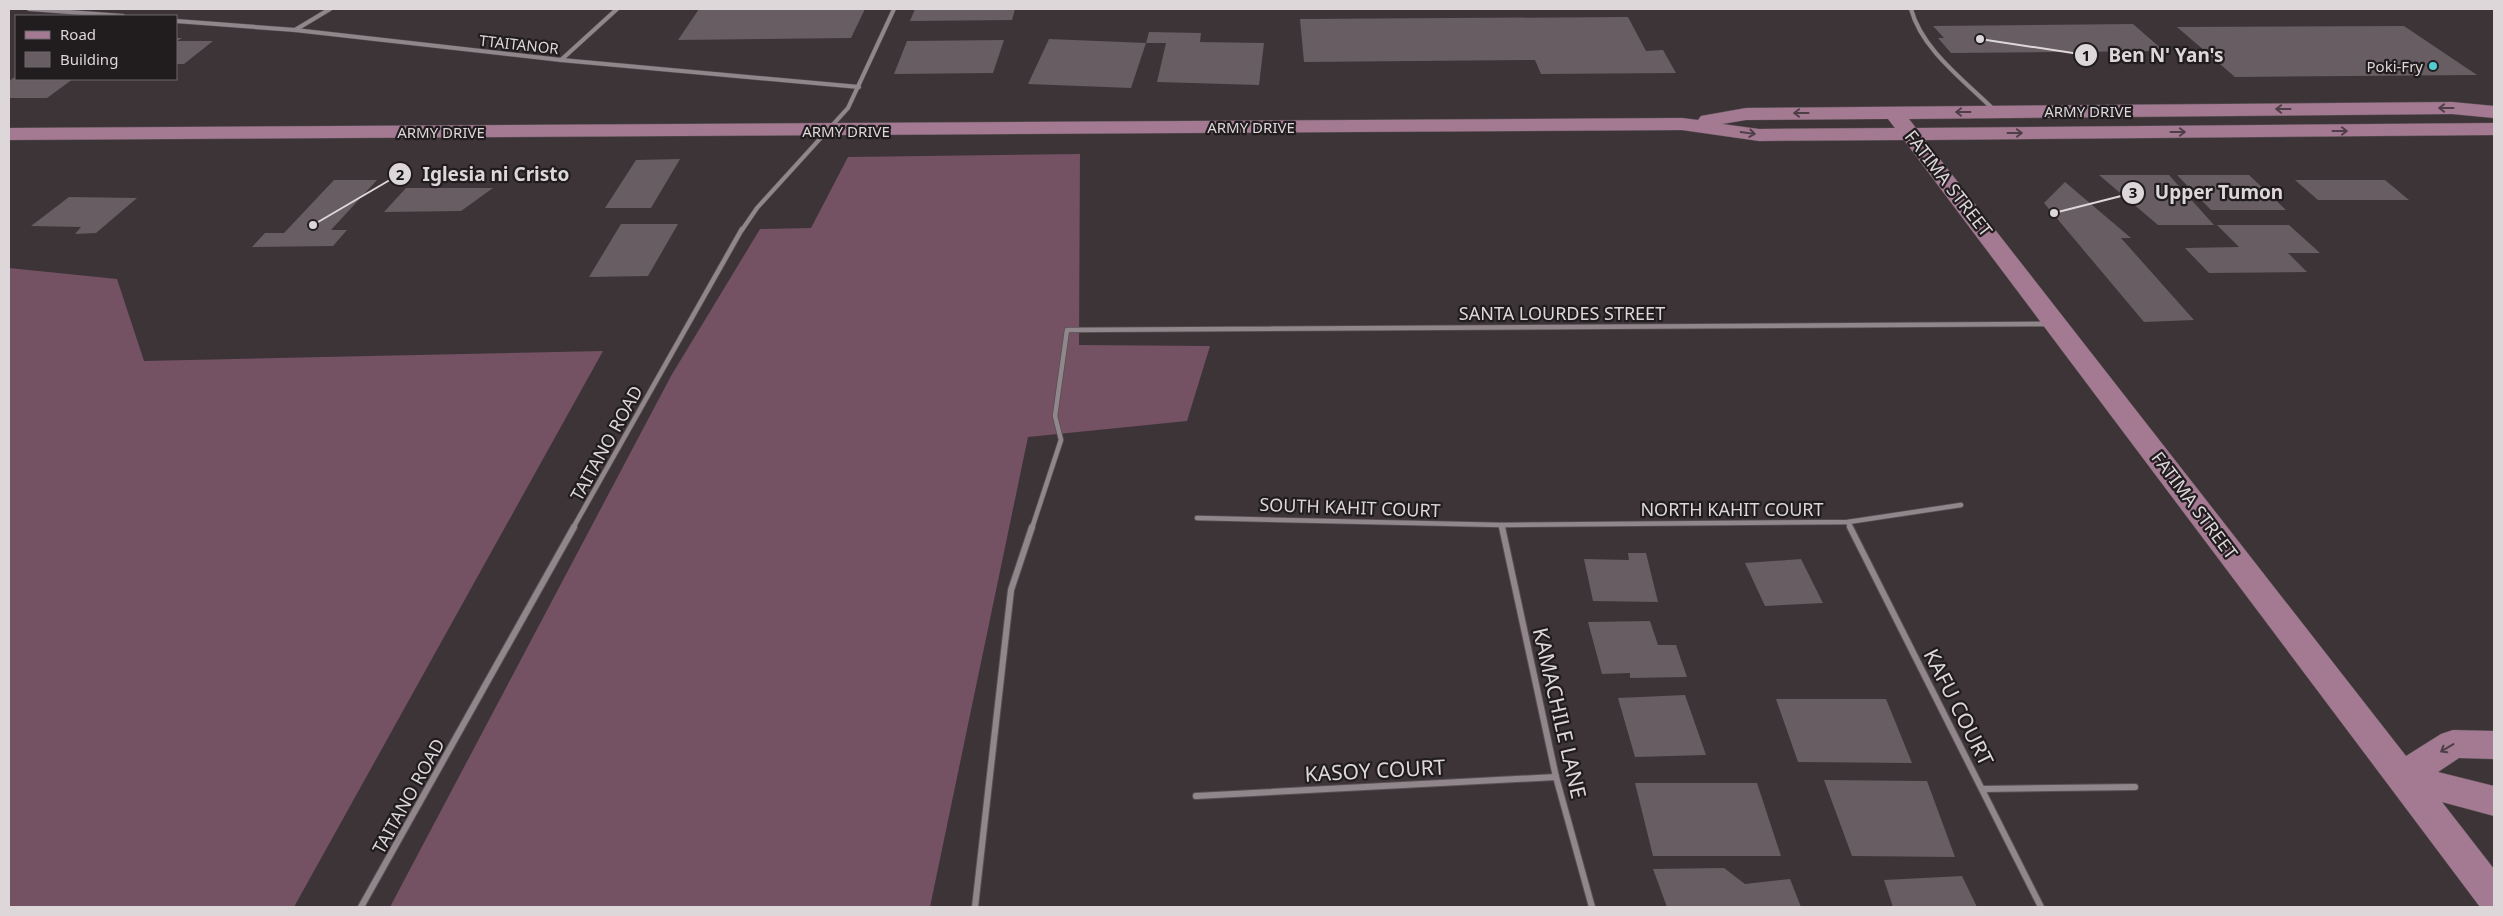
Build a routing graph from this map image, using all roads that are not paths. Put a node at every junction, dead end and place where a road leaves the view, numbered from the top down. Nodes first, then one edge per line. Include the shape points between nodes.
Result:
1 (28, 9) edge
2 (330, 9) edge
3 (617, 9) edge
4 (894, 9) edge
5 (1912, 9) edge
6 (109, 15) edge
7 (178, 20) edge
8 (295, 30) junction
9 (561, 60) junction
10 (860, 88) junction
11 (1996, 112) junction
12 (2494, 112) edge
13 (1903, 123) junction
14 (1682, 124) junction
15 (2494, 129) edge
16 (829, 131) junction
17 (9, 134) edge
18 (2057, 324) junction
19 (1961, 505) dead end
20 (1197, 518) dead end
21 (1848, 522) junction
22 (1502, 525) junction
23 (2494, 745) edge
24 (1556, 777) junction
25 (2402, 777) junction
26 (2135, 787) dead end
27 (1983, 790) junction
28 (1196, 796) dead end
29 (2494, 801) edge
30 (2494, 897) edge
31 (362, 907) edge
32 (975, 907) edge
33 (1592, 907) edge
34 (2040, 907) edge

1 - 6 street
2 - 8 street
3 - 9 street
4 - 10 street, TAITANO ROAD
5 - 11 street via 1912,17 1934,51
7 - 8 street, TTAITANOR
8 - 9 street, TTAITANOR
9 - 10 street, TTAITANOR
10 - 16 street, TAITANO ROAD
12 -> 11 main road, ARMY DRIVE via 2452,108
11 -> 13 main road, ARMY DRIVE
13 -> 14 main road, ARMY DRIVE via 1746,114
14 -> 13 main road, ARMY DRIVE via 1759,135
13 -> 15 main road, ARMY DRIVE
13 - 18 main road, FATIMA STREET
14 - 16 main road, ARMY DRIVE
16 - 17 main road, ARMY DRIVE
16 - 31 street, TAITANO ROAD via 757,208 735,239
18 - 25 main road, FATIMA STREET
18 - 32 street, SANTA LOURDES STREET via 1067,330 1056,397 1055,416 1061,440 1011,590
19 - 21 street, NORTH KAHIT COURT
20 - 22 street, SOUTH KAHIT COURT
21 - 22 street, NORTH KAHIT COURT
21 - 27 street, KAFU COURT
22 - 24 street, KAMACHILE LANE
23 -> 25 main road via 2453,744
24 - 28 street, KASOY COURT
24 - 33 street, KAMACHILE LANE
25 - 29 main road
25 - 30 main road, FATIMA STREET
26 - 27 street
27 - 34 street, KAFU COURT

